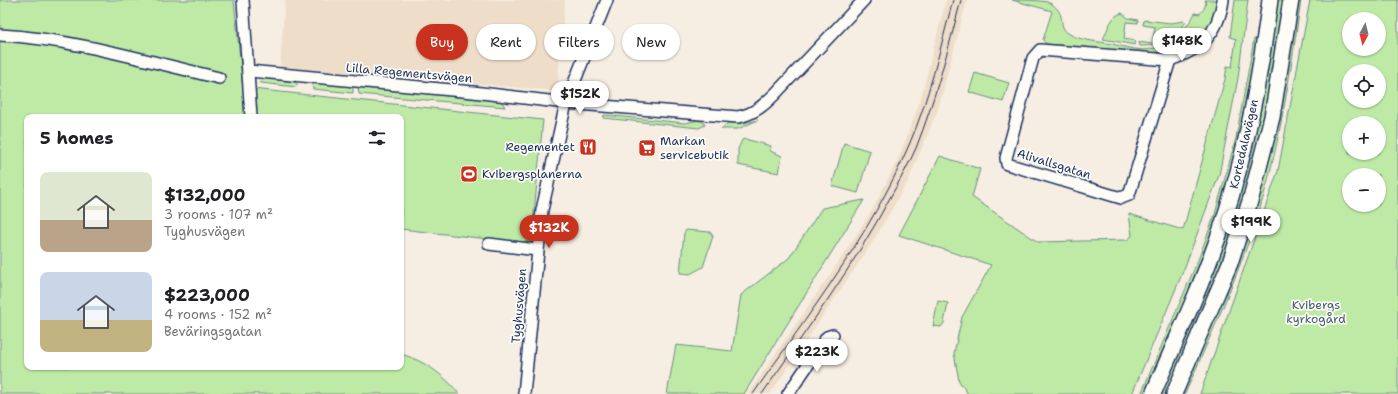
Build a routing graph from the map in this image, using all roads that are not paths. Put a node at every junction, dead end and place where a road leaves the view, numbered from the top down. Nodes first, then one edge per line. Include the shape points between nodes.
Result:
1 (243, 0) edge
2 (607, 0) edge
3 (864, 0) edge
4 (1223, 0) edge
5 (1270, 0) edge
6 (1291, 0) edge
7 (0, 35) edge
8 (1170, 60) junction
9 (248, 71) junction
10 (219, 78) dead end
11 (566, 103) junction
12 (251, 114) edge
13 (489, 244) dead end
14 (537, 250) junction
15 (833, 335) dead end
16 (524, 394) edge
17 (788, 394) edge
18 (1153, 394) edge
19 (1174, 394) edge

1 - 9 street
2 - 11 street
3 - 11 street, Lilla Regementsvägen via 775,94 749,115 738,117
4 - 8 street, Alivallsgatan via 1216,25 1208,38 1194,51
5 - 18 main road, Kortedalavägen via 1252,113 1236,180 1208,266
6 - 19 main road, Kortedalavägen via 1272,117 1251,198 1230,263
7 - 10 street via 28,37 100,50
8 - 8 street, Alivallsgatan via 1040,50 1033,58 1006,158 1008,164 1121,198 1129,195
9 - 11 street, Lilla Regementsvägen
9 - 12 street
11 - 14 street, Tyghusvägen via 542,210
13 - 14 street
14 - 16 street, Tyghusvägen
15 - 17 street via 827,337

